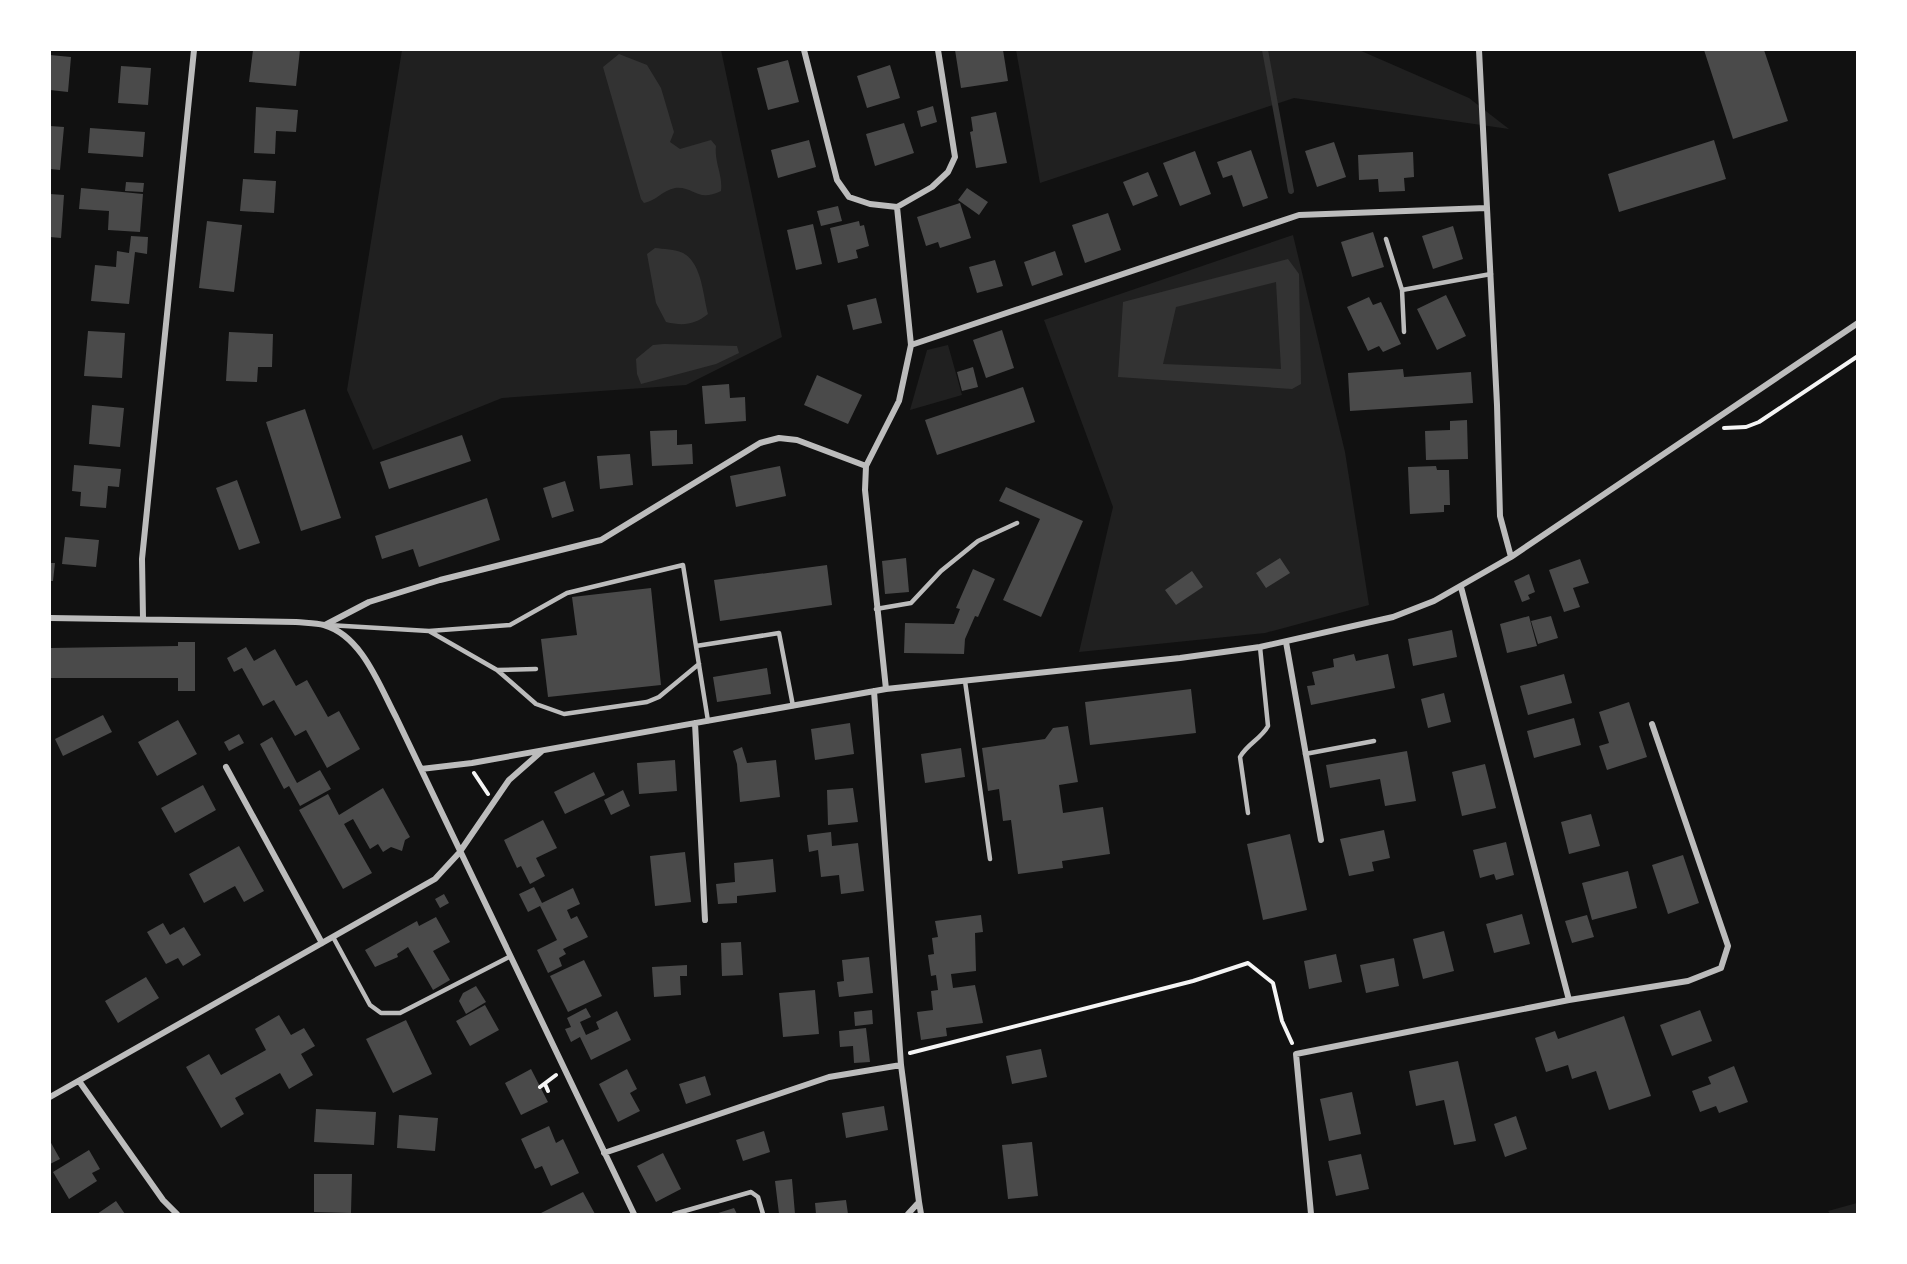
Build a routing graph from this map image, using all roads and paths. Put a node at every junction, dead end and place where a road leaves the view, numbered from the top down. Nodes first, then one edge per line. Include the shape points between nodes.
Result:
1 (195, 50) edge
2 (804, 50) edge
3 (938, 50) edge
4 (1479, 50) edge
5 (897, 207) junction
6 (1486, 208) junction
7 (1386, 239) dead end
8 (1491, 274) junction
9 (1402, 290) junction
10 (1857, 323) edge
11 (1404, 332) dead end
12 (911, 345) junction
13 (1857, 356) edge
14 (1723, 428) dead end
15 (866, 466) junction
16 (1017, 523) dead end
17 (1511, 557) junction
18 (1461, 587) junction
19 (876, 609) junction
20 (50, 618) edge
21 (143, 618) junction
22 (325, 625) junction
23 (429, 631) junction
24 (1286, 642) junction
25 (696, 646) junction
26 (1260, 647) junction
27 (699, 664) junction
28 (536, 669) dead end
29 (497, 670) junction
30 (965, 681) junction
31 (886, 689) junction
32 (874, 691) junction
33 (793, 706) junction
34 (708, 721) junction
35 (695, 723) junction
36 (1652, 724) dead end
37 (1374, 741) dead end
38 (543, 750) junction
39 (1305, 754) junction
40 (472, 763) junction
41 (226, 768) dead end
42 (421, 769) junction
43 (495, 800) junction
44 (1248, 813) dead end
45 (1321, 840) dead end
46 (459, 853) junction
47 (990, 859) dead end
48 (705, 920) dead end
49 (333, 937) junction
50 (322, 943) junction
51 (509, 957) junction
52 (1569, 1000) junction
53 (900, 1054) junction
54 (1296, 1054) junction
55 (901, 1065) junction
56 (564, 1071) junction
57 (79, 1081) junction
58 (548, 1091) dead end
59 (50, 1097) edge
60 (604, 1153) junction
61 (919, 1202) junction
62 (177, 1215) edge
63 (634, 1215) edge
64 (674, 1215) edge
65 (764, 1215) edge
66 (908, 1215) edge
67 (921, 1215) edge
68 (1311, 1215) edge

1 - 21 street via 142,559
2 - 5 street via 837,180 849,197
3 - 5 street via 955,157 948,172 932,187
4 - 6 street
5 - 12 street
6 - 8 street
6 - 12 street via 1299,215
7 - 9 lane
8 - 9 lane
8 - 17 street via 1500,516
9 - 11 lane
10 - 17 street
12 - 15 street via 899,401
13 - 14 path via 1759,422
15 - 19 street via 866,516
15 - 22 street via 797,440 779,438 760,443 601,540 440,580 369,602
16 - 19 lane via 978,541 941,571 911,603
17 - 18 street
18 - 24 street via 1392,617
18 - 52 street
19 - 31 street
20 - 21 street
21 - 22 street
22 - 23 lane
22 - 42 street via 347,637 363,656
23 - 25 lane via 510,625 567,593 683,565
23 - 29 lane
24 - 26 street
24 - 39 street
25 - 27 lane
25 - 33 lane via 779,633
26 - 30 street
26 - 44 lane via 1268,726 1240,757
27 - 29 lane via 647,702 564,714 536,704
27 - 34 lane
28 - 29 lane
30 - 31 street
30 - 47 lane
31 - 32 street
32 - 33 street
32 - 53 street
33 - 34 street
34 - 35 street
35 - 38 street
35 - 48 street
36 - 52 street via 1728,946 1720,969 1688,981
37 - 39 lane
38 - 40 street
38 - 43 street via 508,780
39 - 45 street
40 - 42 street
40 - 43 path via 474,776
41 - 50 street
42 - 46 street
43 - 46 street
46 - 49 street via 435,879
46 - 51 street
49 - 50 street
49 - 51 lane via 370,1005 381,1013 400,1013
50 - 57 street
51 - 56 street
52 - 54 street
53 - 54 path via 1194,981 1248,963 1273,983 1282,1021
53 - 55 street
54 - 68 street
55 - 60 street via 829,1077
55 - 61 street
56 - 58 path via 547,1080 543,1086
56 - 60 street
57 - 59 street
57 - 62 street
60 - 63 street
61 - 66 street
61 - 67 street
64 - 65 lane via 751,1192 758,1197

